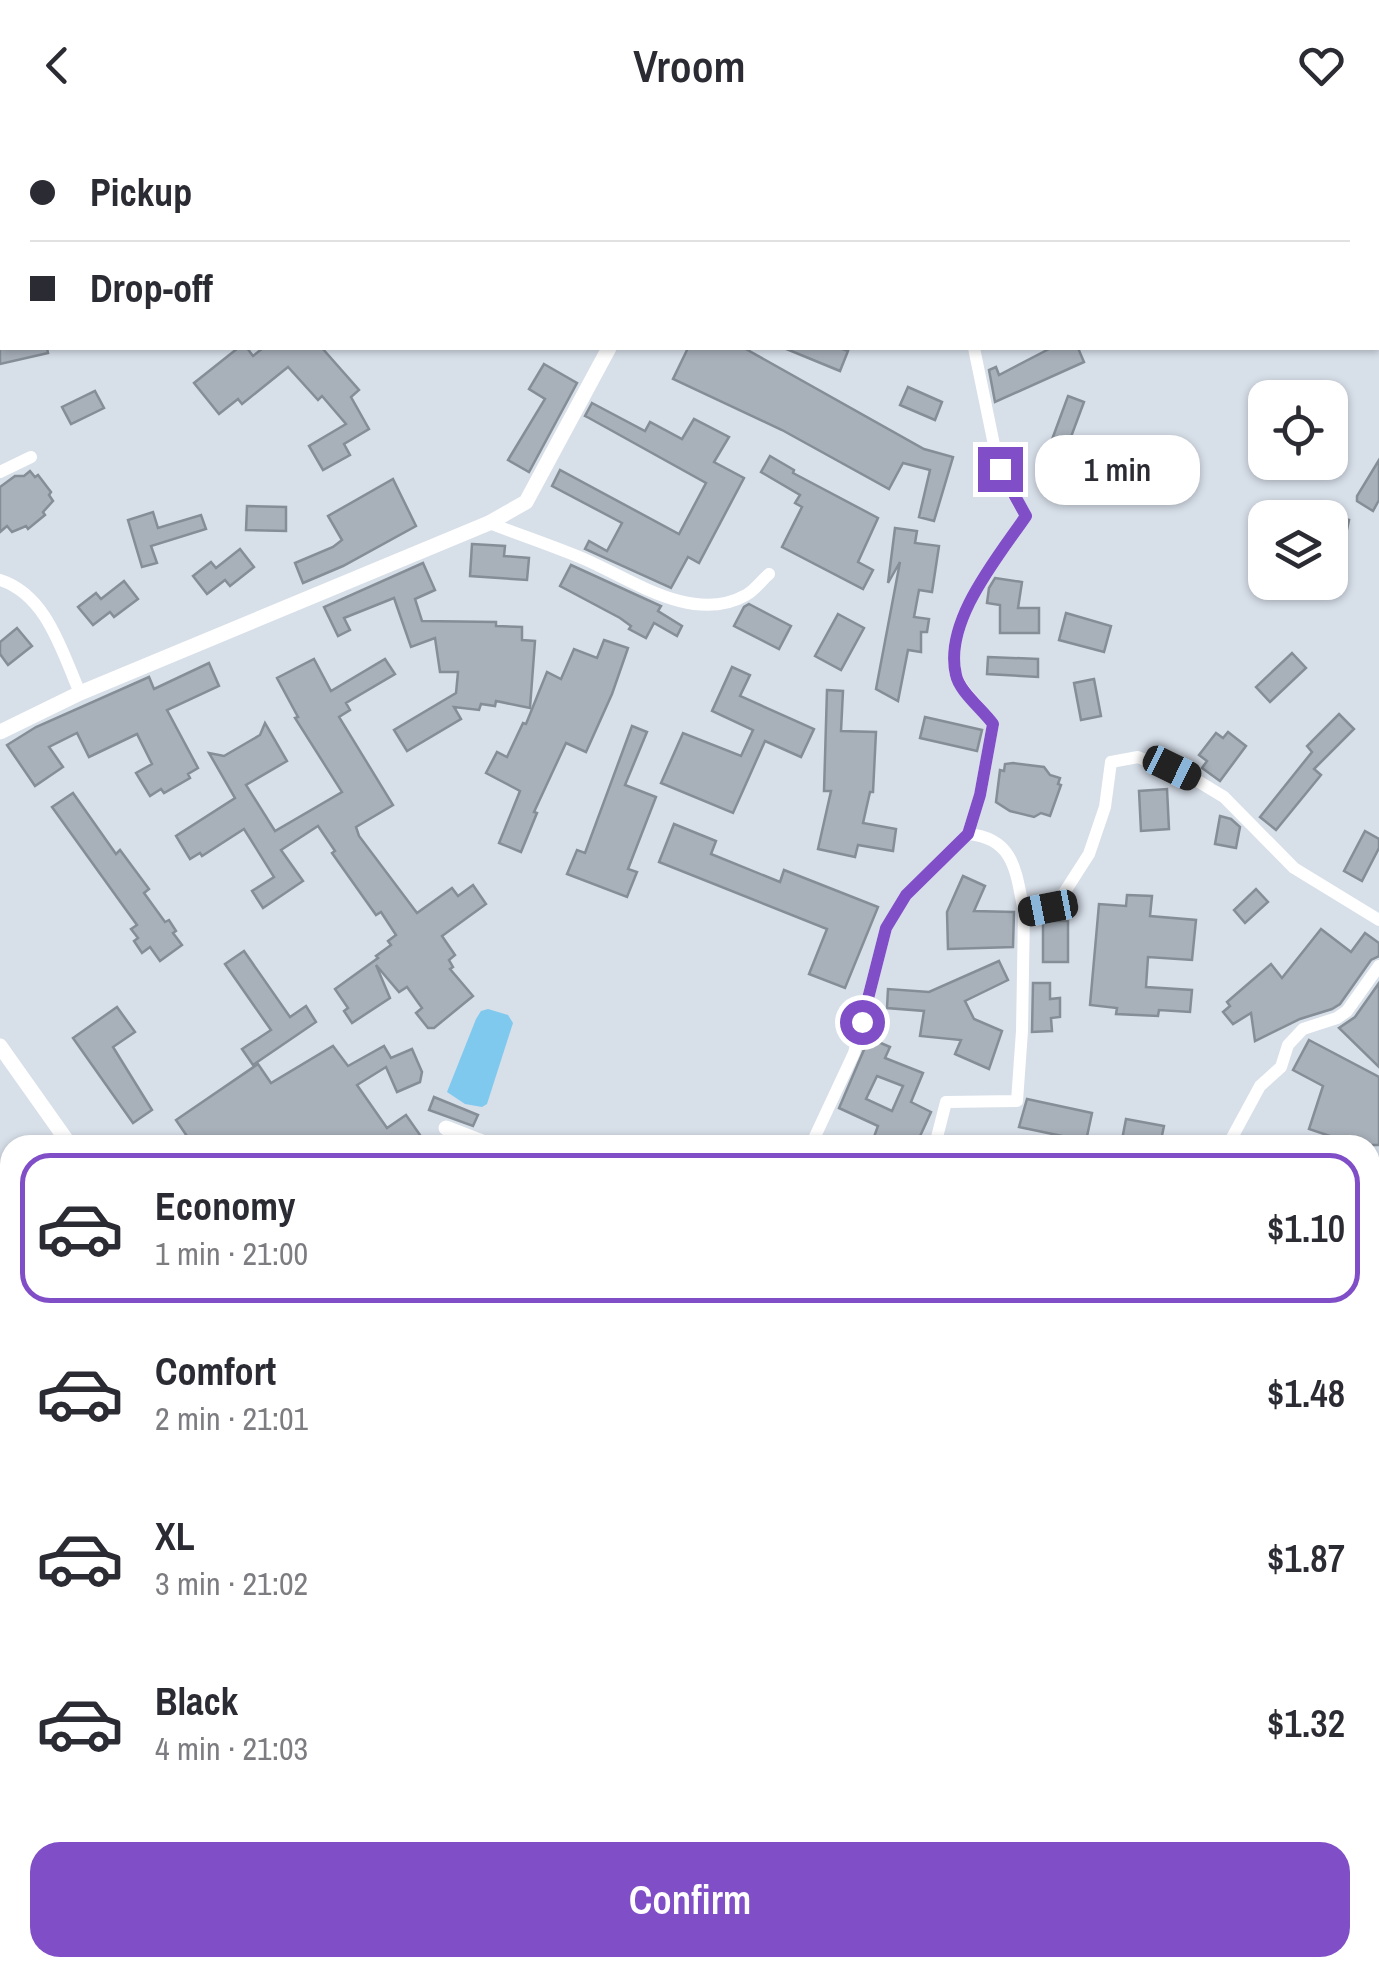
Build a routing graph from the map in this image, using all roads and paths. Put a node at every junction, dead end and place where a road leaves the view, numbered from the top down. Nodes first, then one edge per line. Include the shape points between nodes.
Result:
1 (607, 350) edge
2 (974, 350) edge
3 (31, 457) dead end
4 (0, 472) edge
5 (489, 523) junction
6 (769, 574) dead end
7 (0, 580) edge
8 (80, 693) junction
9 (0, 732) edge
10 (968, 834) junction
11 (1024, 912) junction
12 (1379, 920) edge
13 (1379, 966) edge
14 (0, 1046) edge
15 (446, 1128) dead end
16 (63, 1135) edge
17 (464, 1135) edge
18 (816, 1135) edge
19 (938, 1135) edge
20 (1233, 1135) edge

1 - 5 street via 526,502
2 - 10 street via 996,457 1026,516 955,634 956,677 993,724
3 - 4 street
5 - 6 street via 587,560 657,596 688,603 746,595
5 - 8 street
7 - 8 street via 44,612
8 - 9 street
10 - 11 street via 990,836 1007,850
10 - 18 street via 906,895 886,928 854,1052
11 - 12 street via 1048,908 1064,893 1090,854 1106,807 1111,762 1138,757 1224,797 1294,868
11 - 19 street via 1017,1100 946,1102
13 - 20 street via 1347,1011 1303,1029 1288,1045
14 - 16 street
15 - 17 street

